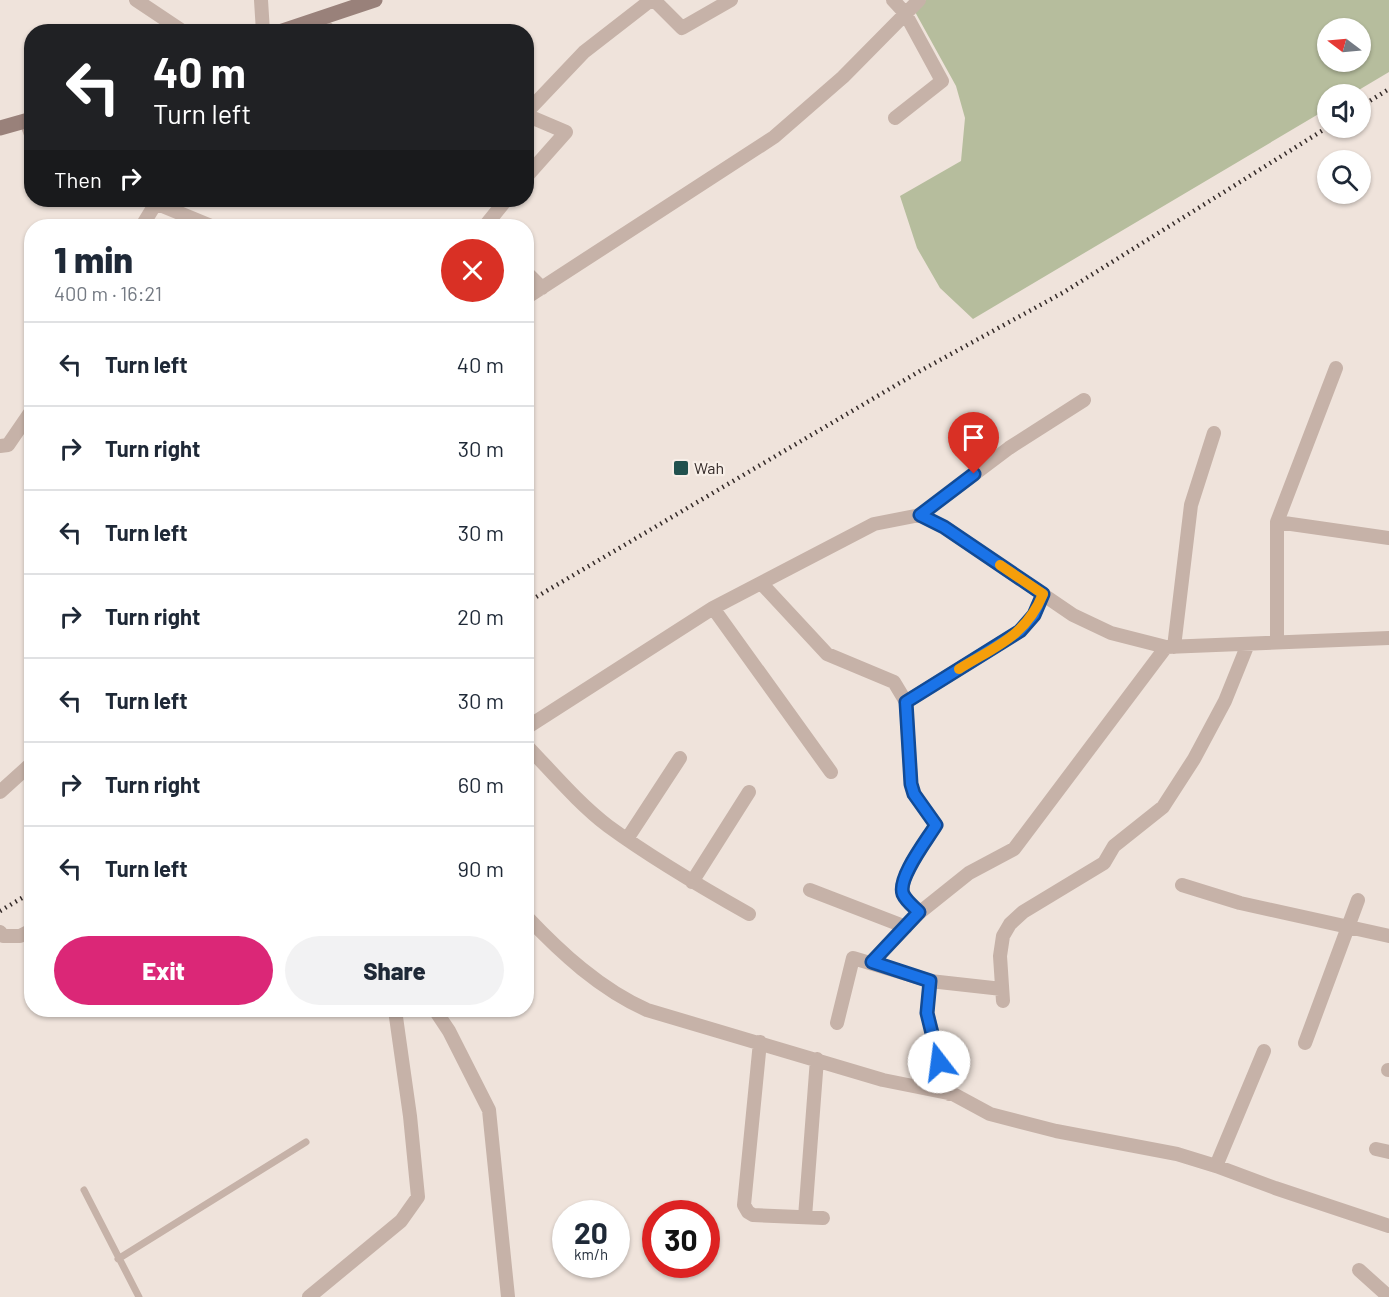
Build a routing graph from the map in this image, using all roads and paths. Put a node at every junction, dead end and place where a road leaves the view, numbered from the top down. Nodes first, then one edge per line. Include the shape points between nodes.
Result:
1 (136, 0) edge
2 (261, 0) edge
3 (375, 0) edge
4 (652, 0) edge
5 (731, 0) edge
6 (893, 0) edge
7 (919, 0) edge
8 (905, 13) junction
9 (316, 21) junction
10 (172, 24) edge
11 (262, 24) edge
12 (306, 24) edge
13 (320, 24) edge
14 (534, 105) edge
15 (534, 118) edge
16 (894, 118) dead end
17 (24, 121) edge
18 (0, 128) edge
19 (534, 168) edge
20 (166, 207) edge
21 (500, 207) edge
22 (194, 219) edge
23 (491, 219) edge
24 (534, 280) edge
25 (542, 288) junction
26 (534, 293) edge
27 (1336, 368) dead end
28 (1084, 400) dead end
29 (24, 422) edge
30 (1214, 433) dead end
31 (0, 446) edge
32 (920, 515) junction
33 (1277, 522) junction
34 (1389, 538) edge
35 (762, 584) junction
36 (1043, 594) junction
37 (713, 609) junction
38 (1389, 638) edge
39 (1277, 642) junction
40 (1248, 644) junction
41 (1170, 647) junction
42 (906, 702) junction
43 (534, 723) edge
44 (534, 754) edge
45 (680, 758) dead end
46 (24, 771) edge
47 (831, 772) dead end
48 (0, 792) edge
49 (749, 792) dead end
50 (627, 839) junction
51 (692, 882) junction
52 (1182, 885) dead end
53 (810, 890) dead end
54 (1358, 900) dead end
55 (919, 912) junction
56 (749, 914) dead end
57 (534, 923) edge
58 (906, 927) junction
59 (1350, 928) junction
60 (0, 932) edge
61 (24, 933) edge
62 (1389, 936) edge
63 (872, 962) junction
64 (930, 981) junction
65 (395, 1017) edge
66 (440, 1017) edge
67 (837, 1023) dead end
68 (760, 1042) junction
69 (1305, 1043) dead end
70 (1264, 1051) dead end
71 (817, 1059) junction
72 (949, 1094) junction
73 (306, 1142) dead end
74 (1216, 1166) junction
75 (84, 1190) dead end
76 (805, 1217) junction
77 (823, 1218) dead end
78 (1389, 1226) edge
79 (118, 1259) junction
80 (1359, 1270) dead end
81 (139, 1297) edge
82 (309, 1297) edge
83 (507, 1297) edge
84 (1389, 1297) edge

1 - 10 street
2 - 11 street
3 - 9 main road
4 - 5 street via 682,28
4 - 14 street via 584,52
6 - 8 street
7 - 8 street
8 - 16 street via 942,81
8 - 25 street via 843,77 774,137
9 - 12 main road
9 - 13 street
15 - 19 street via 566,132
17 - 18 main road
20 - 22 street
21 - 23 street
24 - 25 street
25 - 26 street
27 - 33 street
28 - 32 street via 1009,448
29 - 31 street via 9,445
30 - 41 street via 1191,505
32 - 35 street via 874,524
32 - 36 street
33 - 34 street
33 - 39 street
35 - 37 street
35 - 42 street via 827,654 894,682
36 - 41 street via 1073,615 1111,633
36 - 42 street via 1034,615 1020,631
37 - 43 street
37 - 47 street
38 - 39 street
39 - 40 street
40 - 41 street
40 - 64 street via 1225,701 1163,807 1114,846 1104,863 1010,924 1003,936 1000,956 1003,995
41 - 55 street via 1014,849 969,873
42 - 55 street via 911,784 936,825 902,886 903,895
44 - 50 street via 574,796
45 - 50 street
46 - 48 street
49 - 51 street
50 - 51 street
51 - 56 street
52 - 59 street via 1240,903
53 - 58 street
54 - 59 street
55 - 58 street
57 - 68 street via 622,999 647,1010
58 - 63 street
59 - 62 street
59 - 69 street
60 - 61 street via 12,937
63 - 64 street
63 - 67 street via 853,958 851,961
64 - 72 street via 927,1013
65 - 82 street via 418,1197 401,1221
66 - 83 street via 489,1110
68 - 71 street
68 - 76 street via 744,1204 753,1215
70 - 74 street
71 - 72 street via 883,1080
71 - 76 street
72 - 74 street via 990,1114
73 - 79 lane
74 - 78 street
75 - 79 lane
76 - 77 street
79 - 81 lane
80 - 84 street

